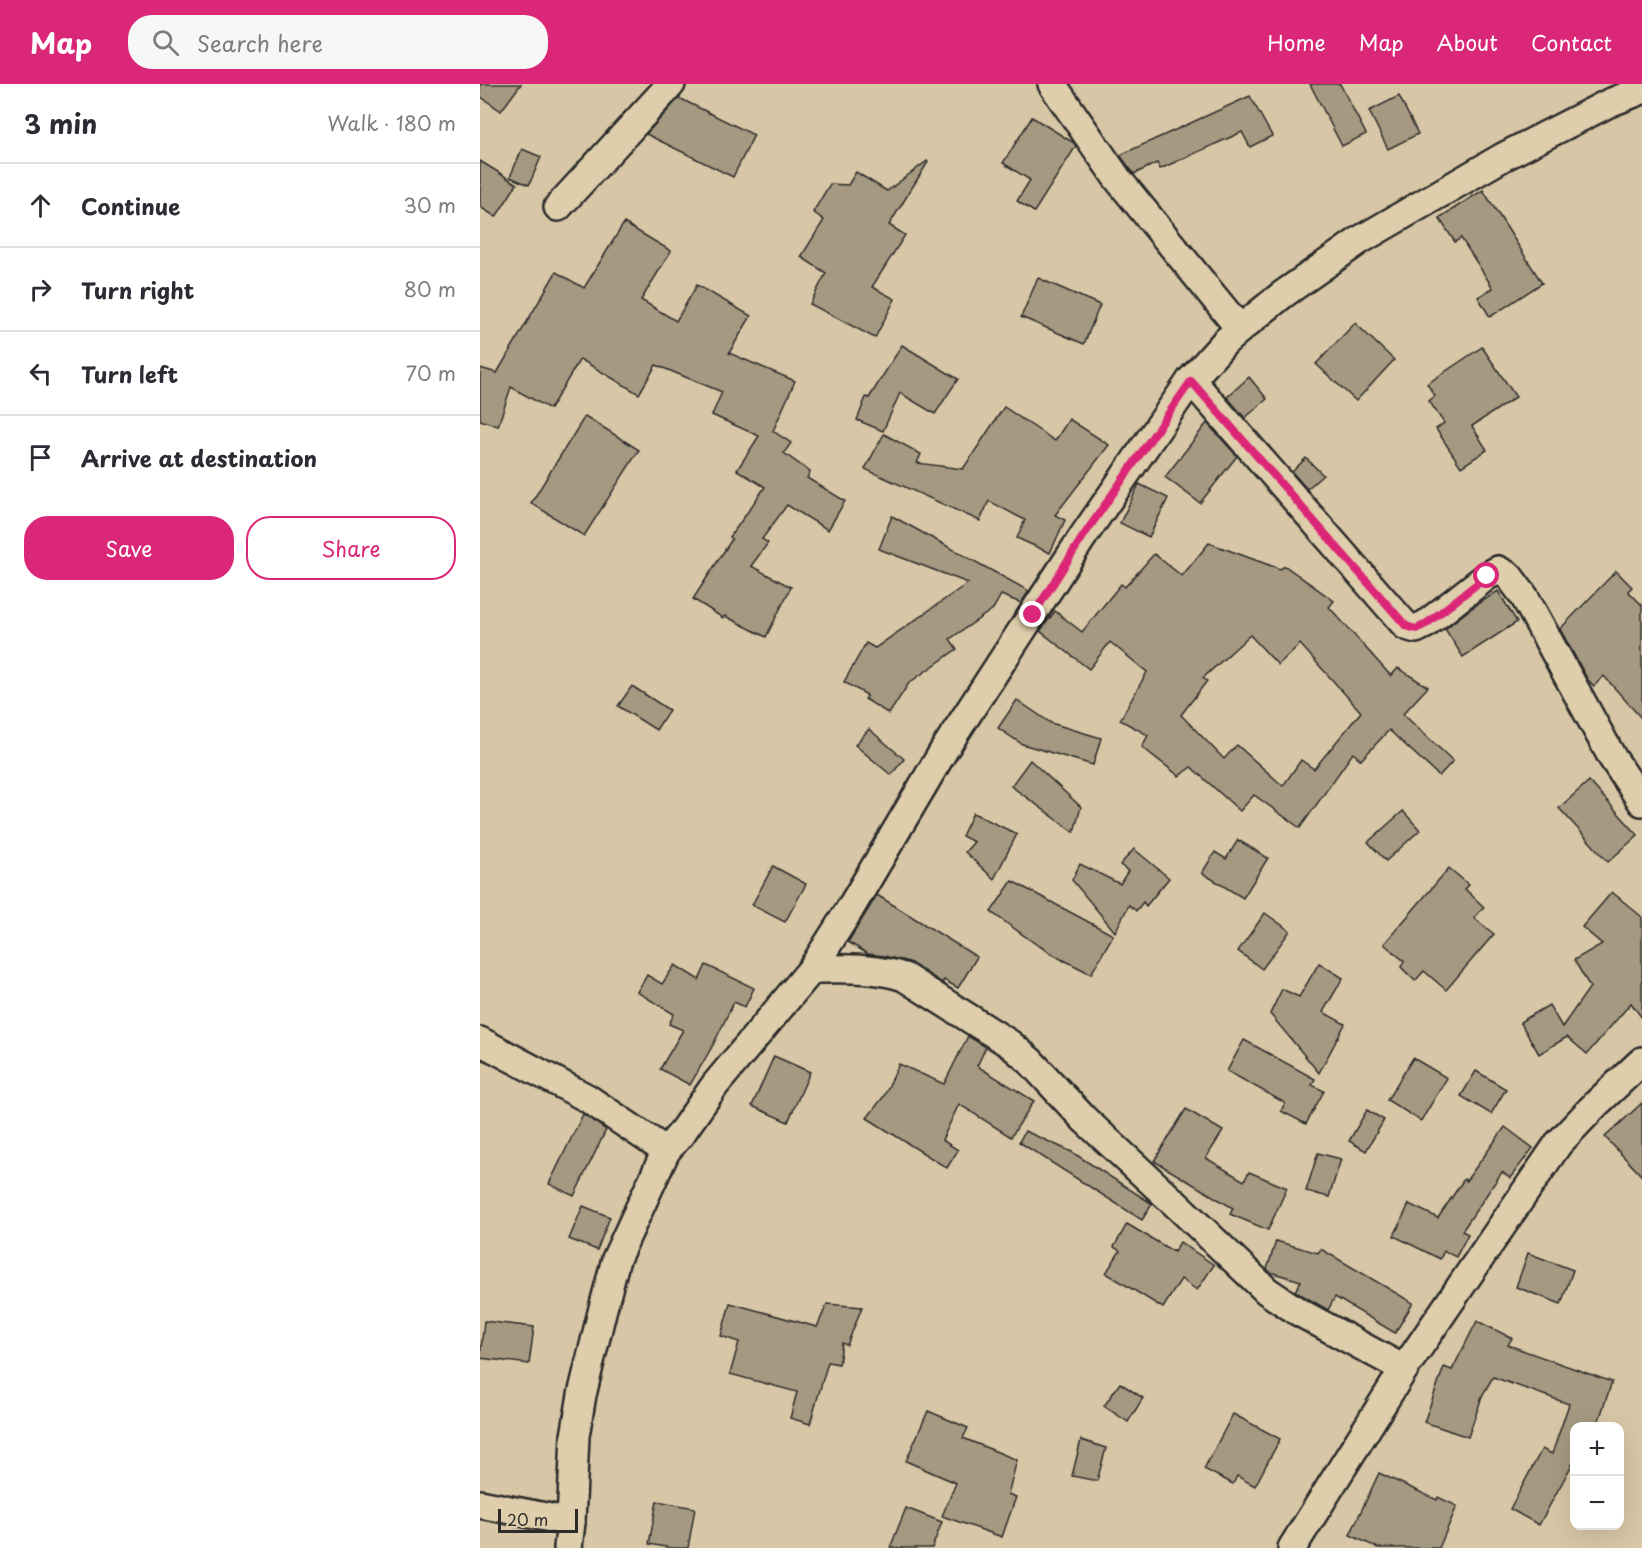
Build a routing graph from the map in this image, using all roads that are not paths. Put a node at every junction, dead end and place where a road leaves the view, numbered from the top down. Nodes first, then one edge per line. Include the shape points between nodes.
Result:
1 (671, 84) edge
2 (1052, 84) edge
3 (1642, 90) edge
4 (558, 207) dead end
5 (1240, 329) junction
6 (1191, 381) junction
7 (1642, 802) edge
8 (812, 969) junction
9 (480, 1041) edge
10 (1642, 1061) edge
11 (666, 1151) junction
12 (1404, 1369) junction
13 (480, 1504) edge
14 (571, 1522) junction
15 (568, 1548) edge
16 (1292, 1548) edge

1 - 4 street
2 - 5 street via 1117,178
3 - 5 street via 1503,157 1360,240
5 - 6 street
6 - 7 street via 1406,626 1416,629 1426,624 1498,570 1509,576 1524,596 1612,757
6 - 8 street via 1084,535 944,750
8 - 11 street
8 - 12 street via 866,969 904,977 1010,1044 1083,1119 1267,1291
9 - 11 street via 587,1098
10 - 12 street via 1558,1144
11 - 14 street via 616,1259 602,1312 575,1436
12 - 16 street
13 - 14 street
14 - 15 street

